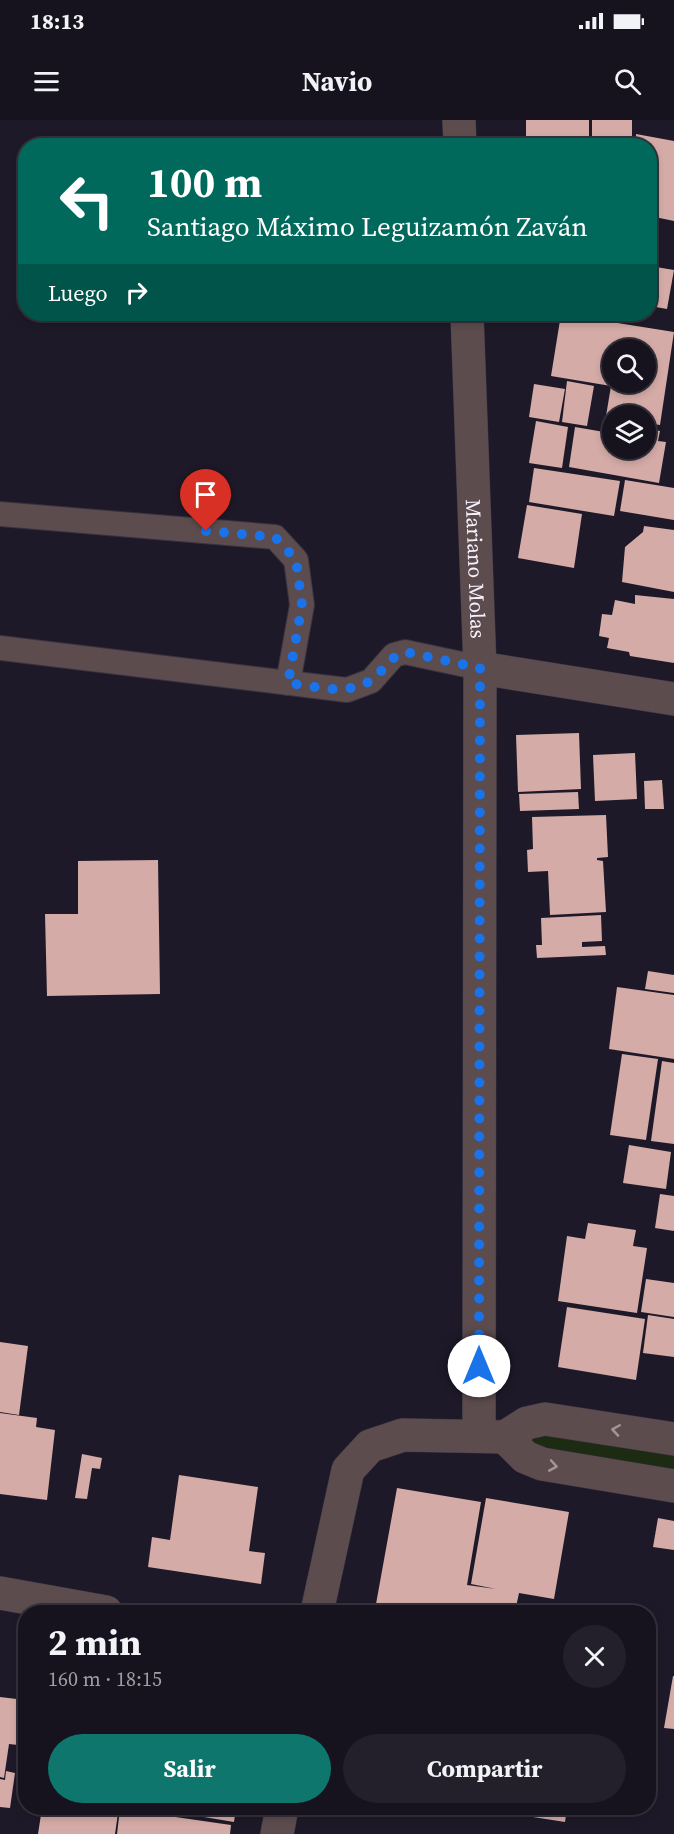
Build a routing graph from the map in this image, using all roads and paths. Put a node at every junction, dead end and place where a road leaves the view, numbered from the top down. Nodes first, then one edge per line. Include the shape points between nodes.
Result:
1 (459, 120) edge
2 (460, 138) edge
3 (467, 321) edge
4 (0, 514) edge
5 (0, 648) edge
6 (480, 668) junction
7 (288, 683) junction
8 (674, 699) edge
9 (492, 1436) junction
10 (674, 1439) edge
11 (674, 1486) edge
12 (0, 1593) edge
13 (67, 1605) edge
14 (319, 1605) edge
15 (281, 1815) edge
16 (277, 1834) edge

1 - 2 street
3 - 6 street, Mariano Molas
4 - 7 lane via 275,537 296,560 302,605
5 - 7 lane
6 - 7 lane via 405,652 394,655 370,681 347,690
6 - 8 street
6 - 9 street, Mariano Molas
10 -> 9 street via 545,1419
9 -> 11 street via 542,1464
9 - 14 street via 403,1435 370,1446 348,1470
12 - 13 street
15 - 16 street

